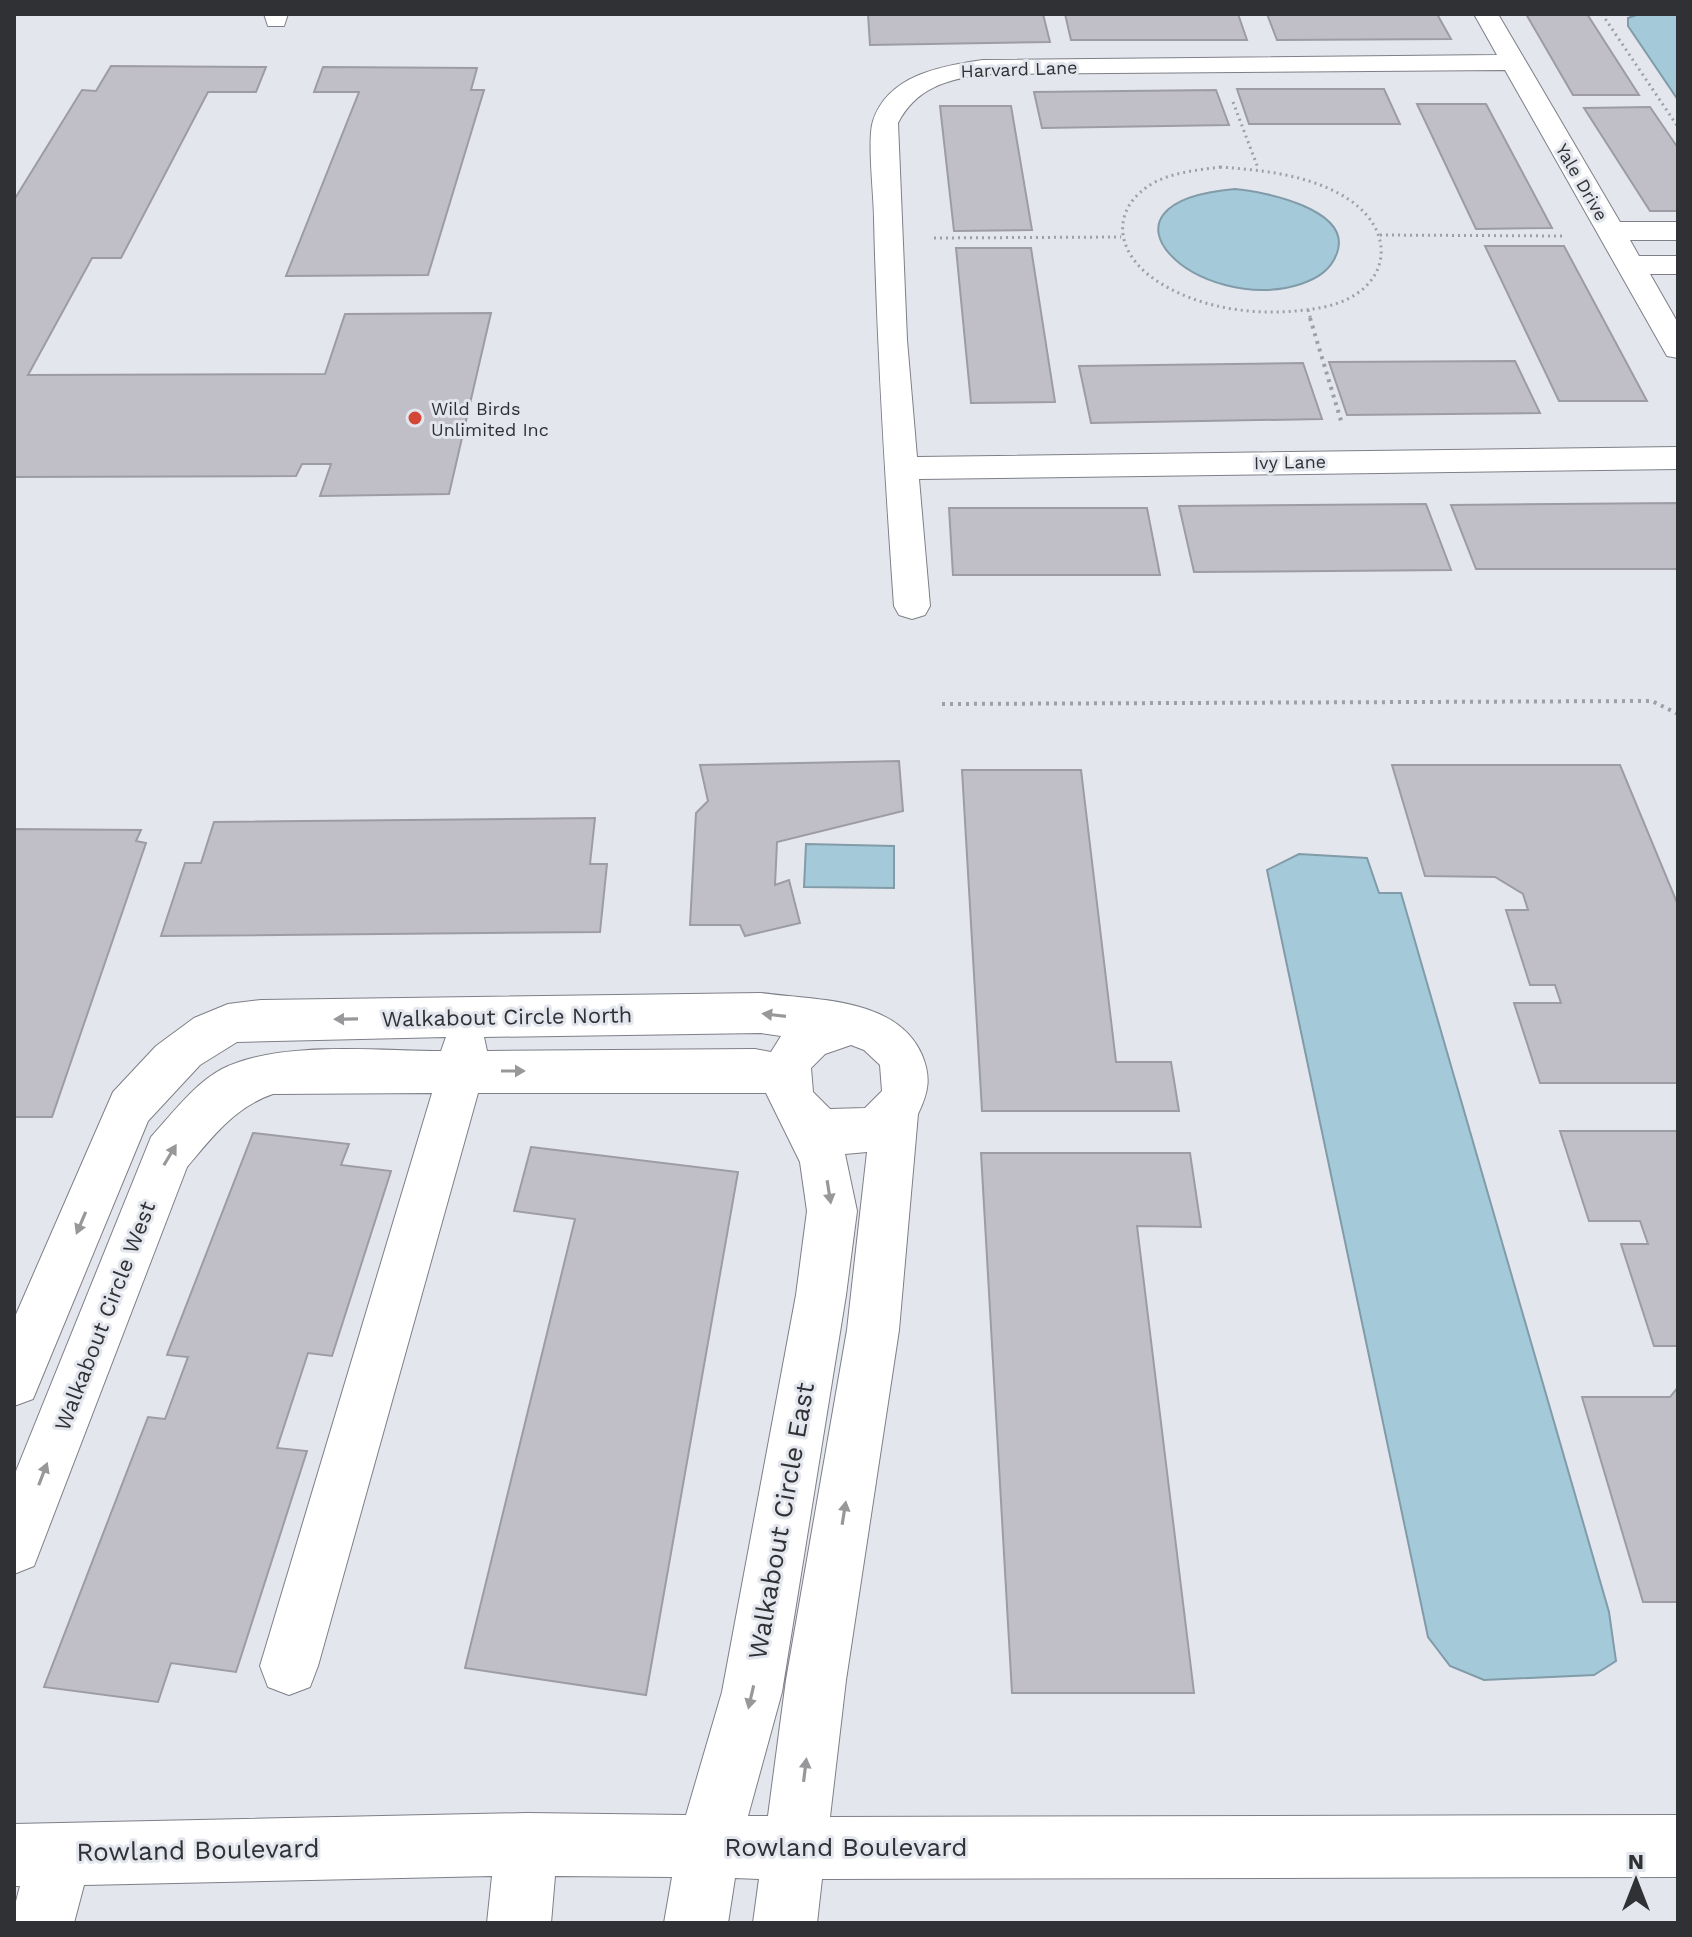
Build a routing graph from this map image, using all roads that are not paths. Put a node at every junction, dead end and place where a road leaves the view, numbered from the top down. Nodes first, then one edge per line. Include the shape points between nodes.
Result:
1 (1486, 14) edge
2 (1514, 62) junction
3 (1610, 231) junction
4 (1678, 231) edge
5 (1630, 265) junction
6 (1678, 265) edge
7 (1678, 349) edge
8 (1678, 458) edge
9 (902, 468) junction
10 (912, 606) dead end
11 (470, 1018) junction
12 (851, 1025) junction
13 (175, 1061) junction
14 (461, 1072) junction
15 (796, 1097) junction
16 (219, 1100) junction
17 (895, 1112) junction
18 (14, 1380) edge
19 (14, 1546) edge
20 (289, 1666) dead end
21 (527, 1844) junction
22 (708, 1846) junction
23 (1678, 1846) edge
24 (795, 1848) junction
25 (37, 1854) edge
26 (42, 1923) edge
27 (519, 1923) edge
28 (696, 1923) edge
29 (785, 1923) edge

1 - 2 street, Yale Drive
2 - 3 street, Yale Drive
2 - 9 street, Harvard Lane via 983,67 941,73 911,88 893,104 885,123
3 - 4 street
3 - 5 street, Yale Drive
5 - 6 street
5 - 7 street, Yale Drive
8 - 9 street, Ivy Lane
9 - 10 street, Harvard Lane
12 -> 11 street, Walkabout Circle North via 761,1013
11 -> 13 street, Walkabout Circle North via 225,1025
11 - 14 street
12 - 15 street via 816,1033 801,1045
12 - 17 street via 884,1037 905,1064 904,1097
13 - 16 street
13 -> 18 street via 130,1107
14 -> 15 street via 755,1070
14 - 16 street via 273,1073 237,1085
14 - 20 street
15 - 17 street via 821,1129 841,1134 862,1133
15 -> 22 street, Walkabout Circle East via 824,1160 832,1211 752,1692
19 -> 16 street, Walkabout Circle West via 168,1153
24 -> 17 street via 816,1680 873,1330
21 - 22 street, Rowland Boulevard
21 - 25 street, Rowland Boulevard
21 - 27 street
22 - 24 street, Rowland Boulevard
22 - 28 street, Walkabout Circle East
23 - 24 street, Rowland Boulevard
24 - 29 street
25 - 26 street

